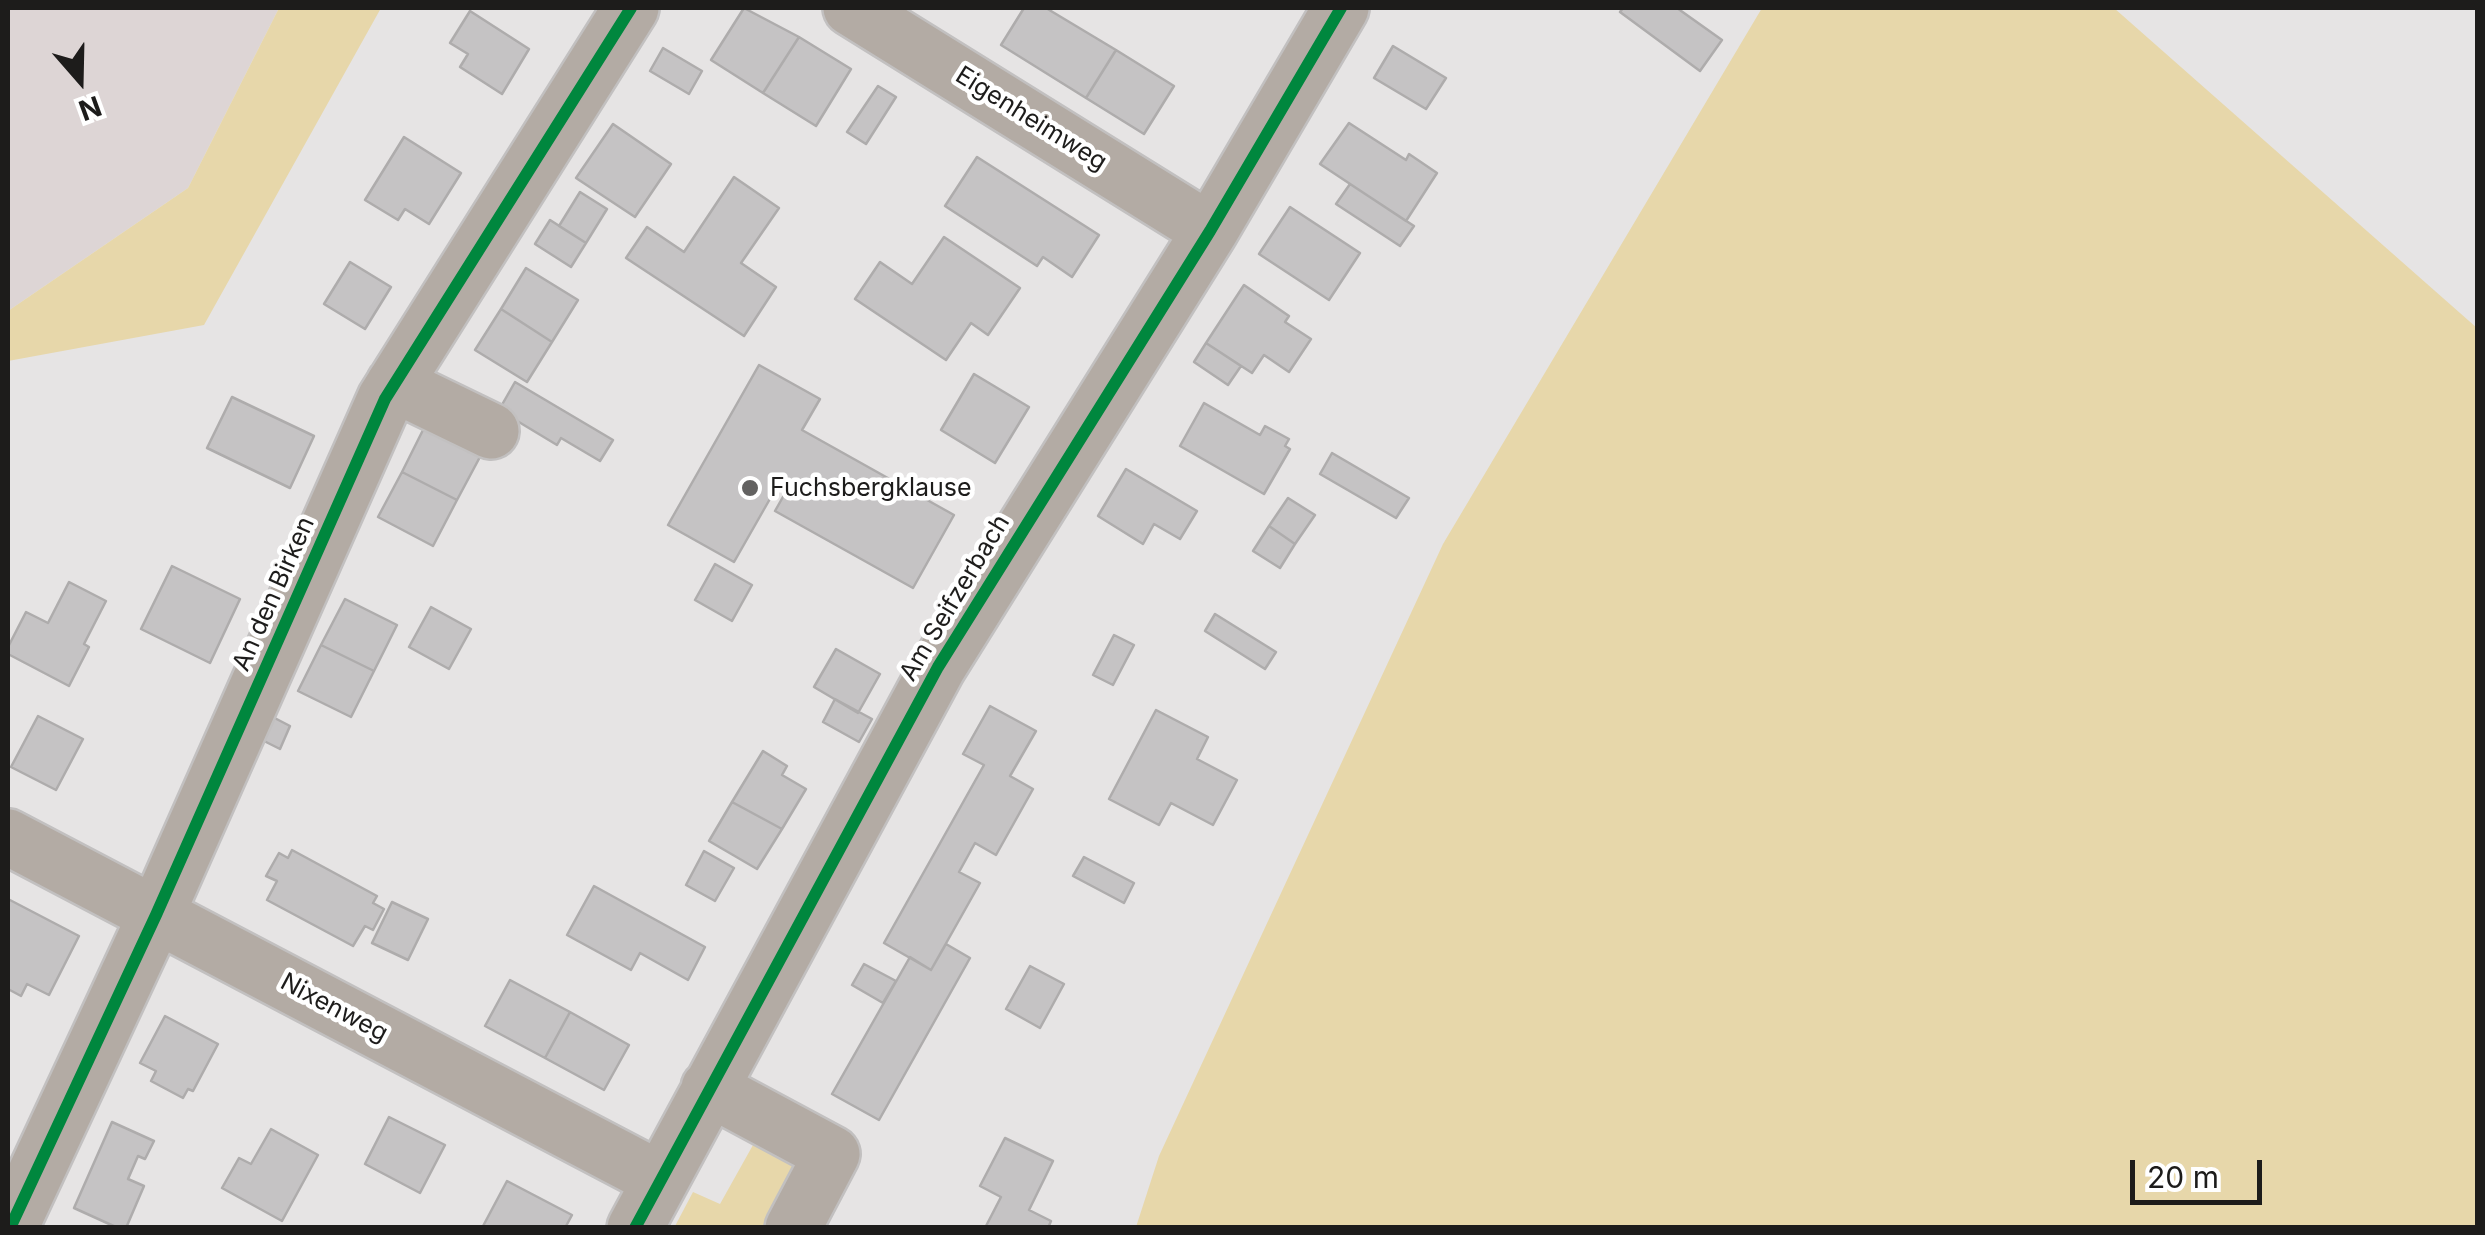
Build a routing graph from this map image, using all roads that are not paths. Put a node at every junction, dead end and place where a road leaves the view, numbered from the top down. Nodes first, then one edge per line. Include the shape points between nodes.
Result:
1 (632, 8) edge
2 (851, 8) edge
3 (1342, 8) edge
4 (1210, 231) junction
5 (394, 384) junction
6 (490, 431) dead end
7 (8, 837) edge
8 (156, 914) junction
9 (709, 1088) junction
10 (660, 1179) junction
11 (10, 1228) edge
12 (635, 1228) edge
13 (792, 1228) edge

1 - 5 street, An den Birken
2 - 4 street, Eigenheimweg
3 - 4 street, Am Seifzerbach
4 - 9 street, Am Seifzerbach via 938,667
5 - 6 street
5 - 8 street, An den Birken
7 - 8 street, Nixenweg
8 - 10 street, Nixenweg
8 - 11 street, An den Birken
9 - 10 street, Am Seifzerbach
9 - 13 street via 832,1154
10 - 12 street, Am Seifzerbach

